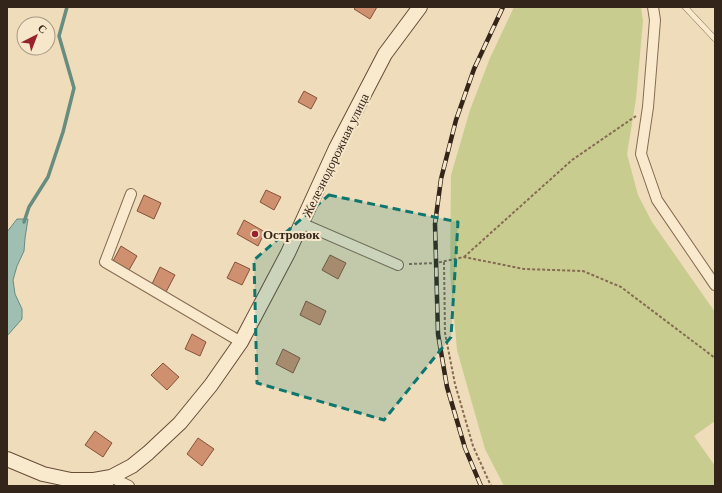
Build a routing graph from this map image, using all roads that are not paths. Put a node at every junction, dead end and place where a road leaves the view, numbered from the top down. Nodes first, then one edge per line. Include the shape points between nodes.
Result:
1 (420, 7) edge
2 (653, 7) edge
3 (685, 7) edge
4 (715, 39) edge
5 (131, 194) dead end
6 (301, 223) junction
7 (398, 265) road end
8 (715, 285) edge
9 (241, 342) junction
10 (7, 459) edge
11 (109, 482) edge
12 (129, 486) edge

1 - 6 main road, Железнодорожная улица via 385,54 336,148
2 - 8 street via 655,20 648,107 641,154 657,200
3 - 4 lane
5 - 9 street via 105,262
6 - 7 street
6 - 9 main road, Железнодорожная улица
9 - 11 main road, Железнодорожная улица via 211,385 180,422 148,453
10 - 11 main road, Железнодорожная улица via 43,474 71,480
11 - 12 street

